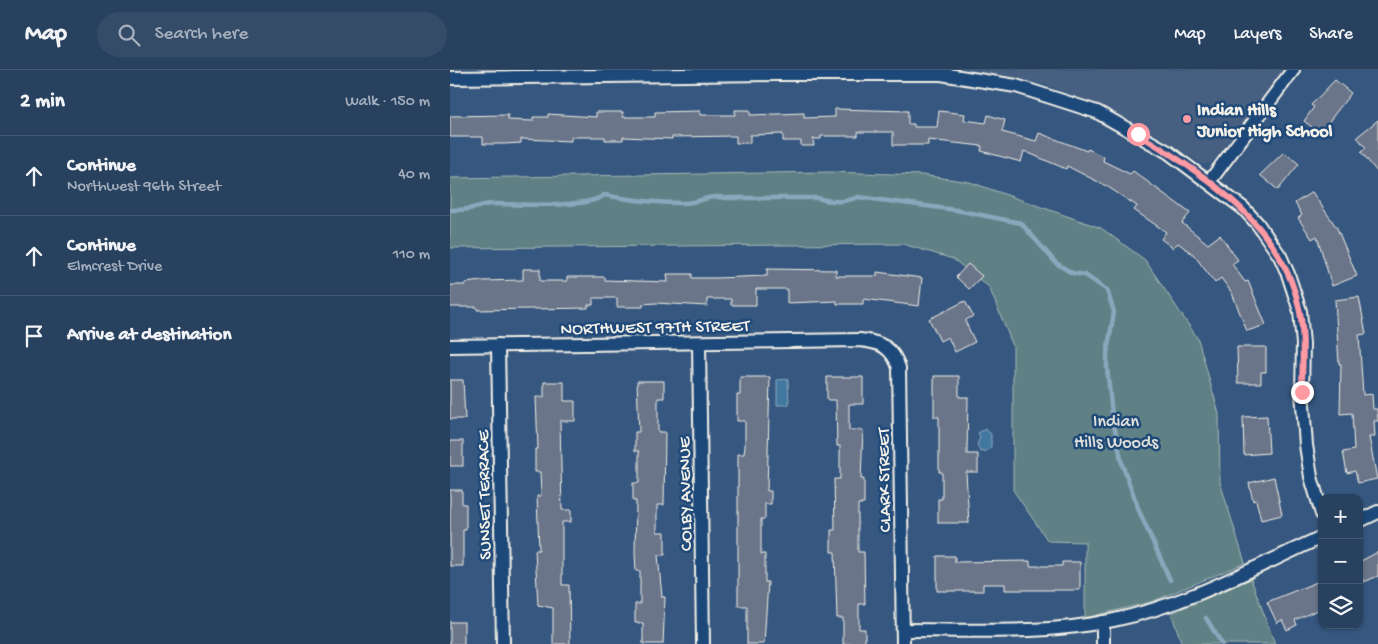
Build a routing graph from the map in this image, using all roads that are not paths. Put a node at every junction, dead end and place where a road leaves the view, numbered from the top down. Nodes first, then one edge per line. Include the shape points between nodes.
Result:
1 (1293, 70) edge
2 (605, 73) edge
3 (450, 78) edge
4 (1209, 182) junction
5 (860, 340) joint
6 (699, 343) junction
7 (498, 345) junction
8 (450, 346) edge
9 (1318, 501) edge
10 (1378, 512) edge
11 (1363, 518) edge
12 (1318, 539) edge
13 (1103, 622) junction
14 (902, 630) junction
15 (503, 644) edge
16 (703, 644) edge
17 (903, 644) edge
18 (1103, 644) edge

1 - 4 street
2 - 3 street
2 - 4 street via 901,73 941,74 999,82 1097,112 1168,152
4 - 9 street via 1257,223 1280,256 1288,274 1300,311 1306,444
5 - 6 street, NORTHWEST 97TH STREET
5 - 14 street, CLARK STREET via 883,344 896,357 899,368
6 - 7 street, NORTHWEST 97TH STREET
6 - 16 street, COLBY AVENUE
7 - 8 street, NORTHWEST 97TH STREET
7 - 15 street, SUNSET TERRACE
10 - 11 street
12 - 13 street via 1168,604
13 - 14 street via 1045,628
13 - 18 street
14 - 17 street, CLARK STREET

